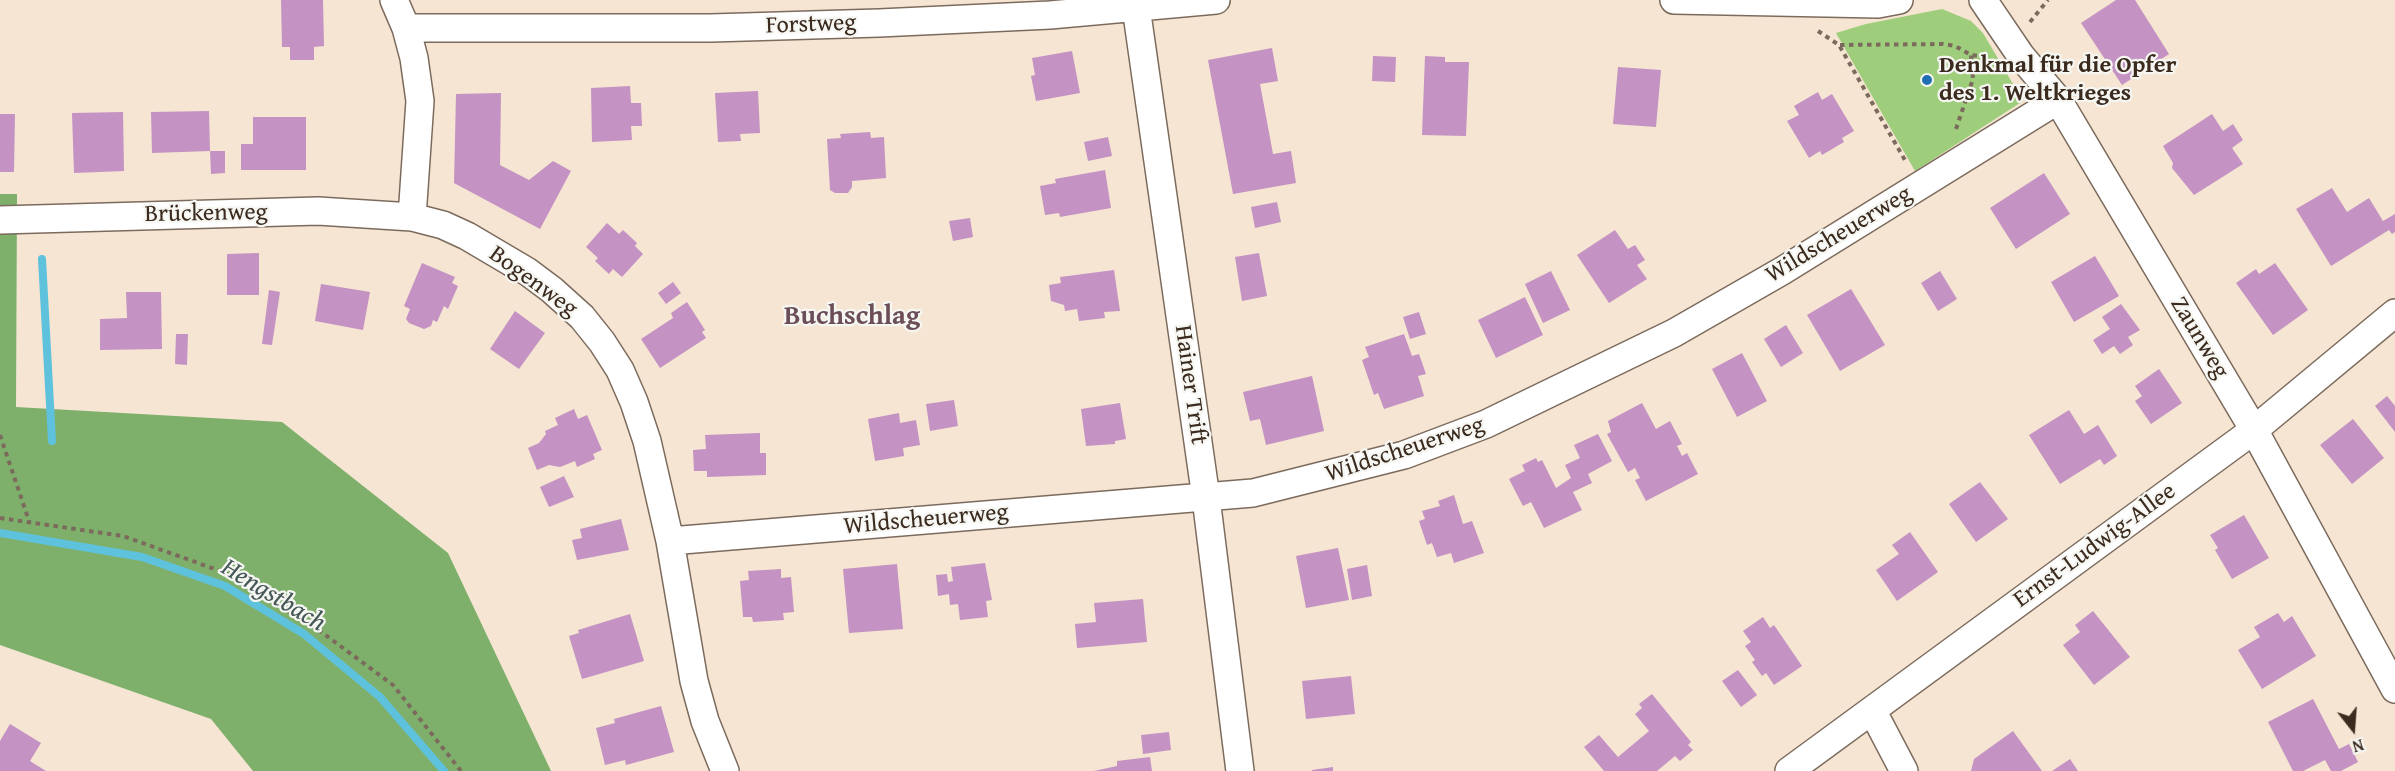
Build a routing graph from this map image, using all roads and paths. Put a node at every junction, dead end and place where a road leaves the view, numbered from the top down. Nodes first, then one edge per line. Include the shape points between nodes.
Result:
1 (394, 0) edge
2 (1216, 0) edge
3 (1674, 0) edge
4 (1899, 0) edge
5 (1983, 0) edge
6 (1136, 4) edge
7 (1813, 27) dead end
8 (406, 28) junction
9 (1839, 45) junction
10 (1971, 55) junction
11 (2021, 56) junction
12 (2058, 100) junction
13 (1953, 134) dead end
14 (1920, 186) junction
15 (412, 217) junction
16 (0, 220) edge
17 (2395, 314) edge
18 (2254, 430) junction
19 (0, 435) edge
20 (1206, 498) junction
21 (0, 518) edge
22 (29, 521) junction
23 (670, 541) junction
24 (2395, 689) edge
25 (1872, 710) junction
26 (461, 771) edge
27 (725, 771) edge
28 (1240, 771) edge
29 (1789, 771) edge
30 (1904, 771) edge

1 - 8 street
2 - 6 street, Forstweg
3 - 4 street via 1844,4
5 - 11 street, Zaunweg
6 - 8 street, Forstweg via 1039,15 723,28
6 - 20 street, Hainer Trift
7 - 9 path
8 - 15 street via 420,101
9 - 10 path via 1943,44
9 - 14 path
10 - 11 path
10 - 13 path via 1973,79
11 - 12 street, Zaunweg
12 - 14 street, Wildscheuerweg
12 - 18 street, Zaunweg
14 - 20 street, Wildscheuerweg via 1674,333 1486,424 1404,455 1307,481
15 - 16 street, Brückenweg via 318,212
15 - 23 street, Bogenweg via 467,236 528,272 582,317 602,342 634,402
17 - 18 street, Ernst-Ludwig-Allee
18 - 24 street, Zaunweg
18 - 25 street, Ernst-Ludwig-Allee
19 - 22 path
20 - 23 street, Wildscheuerweg
20 - 28 street, Hainer Trift
21 - 22 path
22 - 26 path via 123,536 223,572 316,628 393,685
23 - 27 street, Bogenweg via 694,681
25 - 29 street, Ernst-Ludwig-Allee
25 - 30 street

